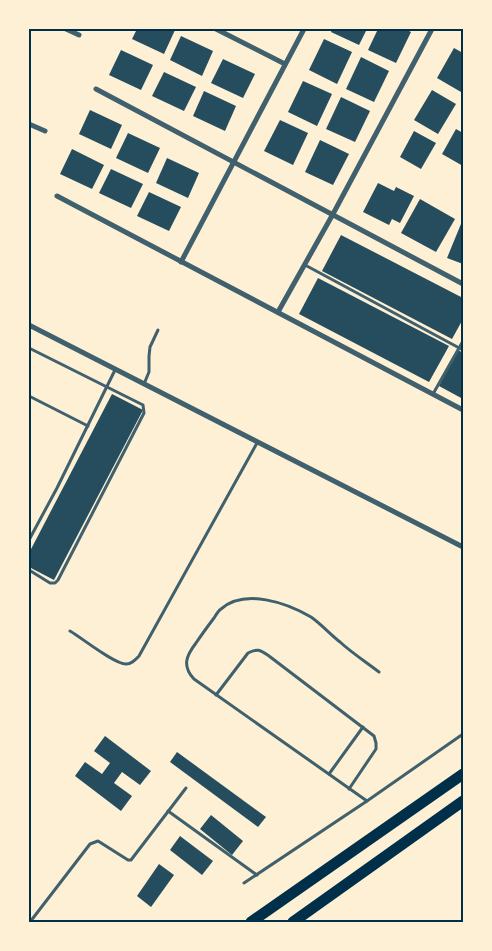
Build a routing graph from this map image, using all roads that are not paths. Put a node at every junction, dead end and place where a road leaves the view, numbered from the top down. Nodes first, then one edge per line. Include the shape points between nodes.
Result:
1 (66, 29) edge
2 (216, 29) edge
3 (304, 29) edge
4 (432, 29) edge
5 (79, 35) dead end
6 (285, 64) junction
7 (96, 89) dead end
8 (29, 124) edge
9 (45, 131) dead end
10 (234, 162) junction
11 (57, 196) dead end
12 (333, 214) junction
13 (181, 262) junction
14 (305, 265) junction
15 (463, 284) edge
16 (278, 312) junction
17 (29, 325) edge
18 (158, 330) dead end
19 (463, 341) edge
20 (29, 348) edge
21 (461, 349) edge
22 (116, 370) junction
23 (144, 384) junction
24 (106, 388) junction
25 (433, 394) junction
26 (29, 396) edge
27 (463, 410) edge
28 (88, 426) junction
29 (257, 442) junction
30 (29, 540) edge
31 (463, 547) edge
32 (29, 570) edge
33 (70, 631) dead end
34 (379, 672) dead end
35 (216, 695) junction
36 (362, 727) junction
37 (463, 734) edge
38 (329, 774) junction
39 (463, 774) edge
40 (186, 788) dead end
41 (349, 789) junction
42 (367, 801) junction
43 (463, 801) edge
44 (168, 811) junction
45 (257, 875) junction
46 (244, 883) dead end
47 (30, 922) edge
48 (251, 922) edge
49 (293, 922) edge

1 - 5 street
2 - 6 street
3 - 6 street
4 - 12 street
6 - 10 street
7 - 10 street
8 - 9 street
10 - 12 street
10 - 13 street
11 - 13 street
12 - 14 street
12 - 15 street
13 - 16 street
14 - 16 street
14 - 21 lane
16 - 25 street
17 - 22 street
18 - 23 lane via 150,347 149,372
19 - 21 lane
20 - 24 lane
21 - 25 lane
22 - 23 street
22 - 24 lane
23 - 29 street
24 - 28 lane
24 - 32 lane via 143,405 144,413 58,580 50,583
25 - 27 street
26 - 28 lane
28 - 30 lane
29 - 31 street
29 - 33 lane via 139,656 125,664 116,661
34 - 35 lane via 312,618 286,605 265,599 247,599 234,601 221,609 186,659 188,673
35 - 36 lane via 248,653 261,651
35 - 38 lane
36 - 38 lane
36 - 41 lane via 374,736 376,749
37 - 42 lane
38 - 41 lane
39 - 48 highway
40 - 44 lane
41 - 42 lane
42 - 45 lane
43 - 49 highway
44 - 45 lane
44 - 47 lane via 131,860 98,841 90,844
45 - 46 lane

